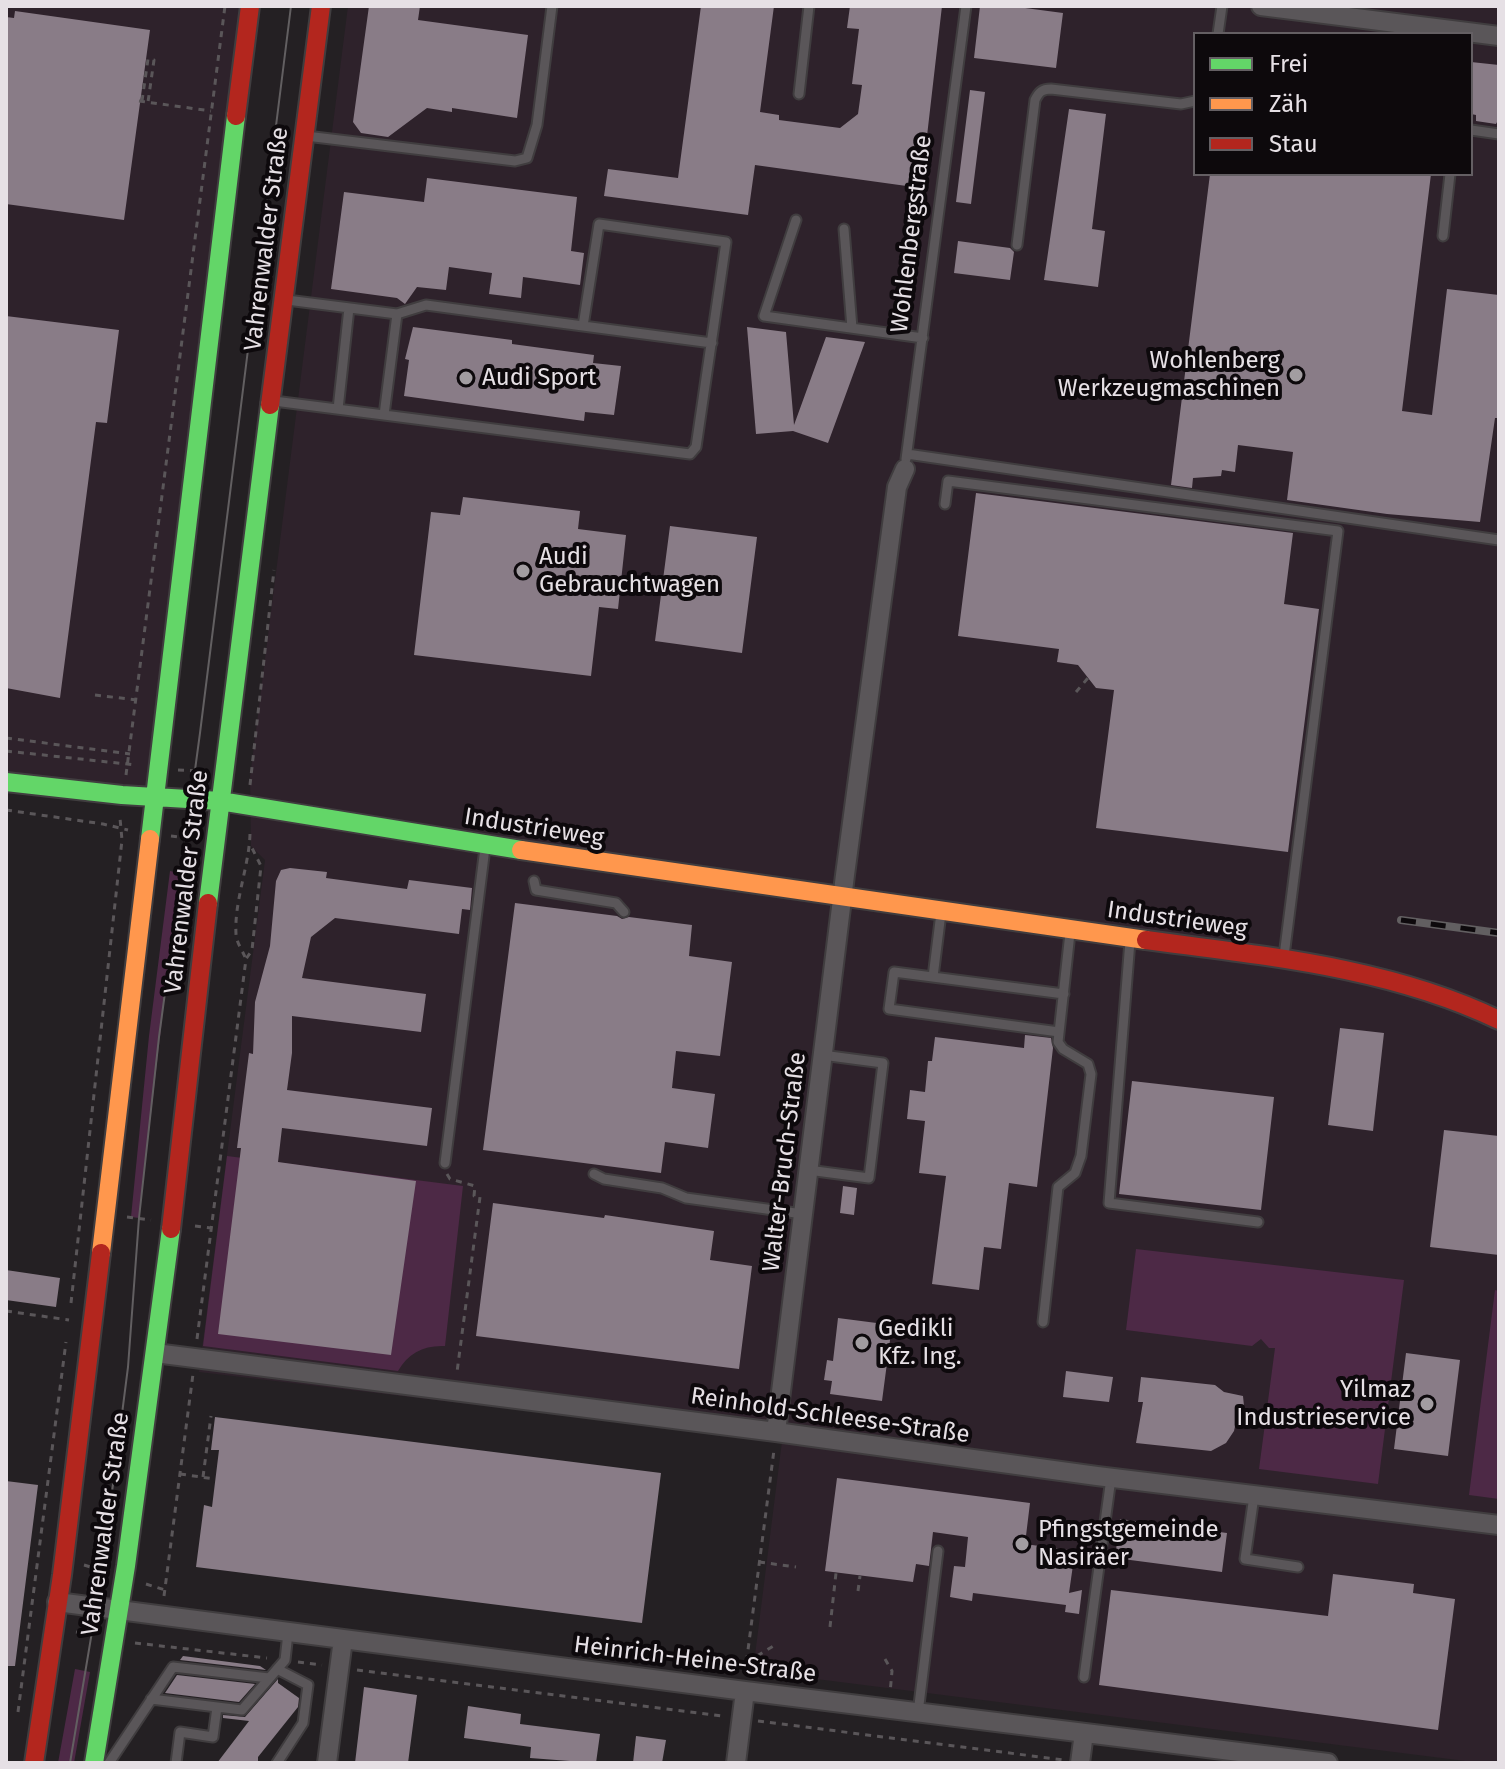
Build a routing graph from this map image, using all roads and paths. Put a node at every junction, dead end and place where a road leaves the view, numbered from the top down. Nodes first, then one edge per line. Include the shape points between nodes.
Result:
1 (225, 6) edge
2 (250, 6) edge
3 (321, 6) edge
4 (552, 6) edge
5 (809, 6) edge
6 (966, 6) edge
7 (1222, 6) edge
8 (1261, 6) edge
9 (1218, 32) edge
10 (1467, 32) edge
11 (1473, 33) edge
12 (1499, 36) edge
13 (799, 94) dead end
14 (1193, 101) edge
15 (148, 102) junction
16 (211, 111) junction
17 (1473, 130) edge
18 (1499, 134) edge
19 (304, 135) junction
20 (1450, 176) edge
21 (796, 220) dead end
22 (844, 229) dead end
23 (1443, 236) dead end
24 (1017, 245) dead end
25 (283, 300) junction
26 (349, 308) junction
27 (397, 314) junction
28 (583, 326) junction
29 (852, 328) junction
30 (923, 338) junction
31 (712, 343) junction
32 (270, 401) junction
33 (338, 409) junction
34 (384, 415) junction
35 (906, 462) junction
36 (945, 504) dead end
37 (1499, 540) edge
38 (1088, 678) dead end
39 (1076, 692) dead end
40 (95, 695) dead end
41 (137, 700) junction
42 (6, 738) edge
43 (6, 751) edge
44 (157, 772) junction
45 (224, 774) junction
46 (250, 777) dead end
47 (6, 782) edge
48 (154, 798) junction
49 (220, 801) junction
50 (6, 810) edge
51 (119, 829) junction
52 (152, 833) junction
53 (215, 842) junction
54 (485, 844) junction
55 (251, 846) junction
56 (534, 881) dead end
57 (842, 897) junction
58 (941, 911) junction
59 (624, 912) dead end
60 (1070, 929) junction
61 (1130, 937) junction
62 (246, 959) junction
63 (1284, 959) junction
64 (933, 977) junction
65 (1064, 994) junction
66 (1499, 1020) edge
67 (1059, 1032) junction
68 (822, 1055) junction
69 (445, 1163) joint
70 (808, 1170) junction
71 (594, 1174) dead end
72 (81, 1211) junction
73 (106, 1214) junction
74 (803, 1214) junction
75 (172, 1222) junction
76 (1258, 1222) dead end
77 (211, 1228) junction
78 (70, 1304) dead end
79 (6, 1311) edge
80 (69, 1320) dead end
81 (1043, 1322) dead end
82 (67, 1336) dead end
83 (155, 1353) junction
84 (195, 1358) junction
85 (446, 1391) junction
86 (211, 1416) dead end
87 (776, 1432) junction
88 (180, 1474) junction
89 (203, 1477) junction
90 (1111, 1478) junction
91 (215, 1479) dead end
92 (1254, 1496) junction
93 (1499, 1525) edge
94 (938, 1551) dead end
95 (759, 1562) junction
96 (84, 1565) dead end
97 (796, 1567) dead end
98 (1298, 1567) dead end
99 (107, 1573) dead end
100 (836, 1573) dead end
101 (860, 1576) dead end
102 (165, 1577) dead end
103 (858, 1591) dead end
104 (57, 1602) junction
105 (118, 1610) junction
106 (29, 1623) junction
107 (830, 1627) dead end
108 (53, 1628) junction
109 (288, 1633) junction
110 (114, 1639) junction
111 (343, 1639) junction
112 (775, 1645) dead end
113 (885, 1659) dead end
114 (285, 1660) junction
115 (746, 1662) junction
116 (339, 1668) junction
117 (277, 1669) junction
118 (1084, 1677) dead end
119 (269, 1678) junction
120 (745, 1683) junction
121 (711, 1687) junction
122 (889, 1696) dead end
123 (151, 1699) junction
124 (217, 1707) junction
125 (918, 1713) junction
126 (707, 1714) junction
127 (18, 1715) dead end
128 (742, 1719) junction
129 (1084, 1733) junction
130 (1080, 1762) edge
131 (34, 1763) edge
132 (94, 1763) edge
133 (109, 1763) edge
134 (176, 1763) edge
135 (277, 1763) edge
136 (327, 1763) edge
137 (736, 1763) edge
138 (1328, 1763) edge

1 - 16 path
2 - 44 main road, Vahrenwalder Straße
3 - 19 main road, Vahrenwalder Straße
4 - 19 lane via 537,125 527,158 515,161
5 - 13 lane
6 - 30 lane, Wohlenbergstraße
7 - 9 lane
8 - 10 street
11 - 12 street
14 - 24 lane via 1051,89 1039,93
15 - 15 path via 140,101 148,59 154,60
15 - 16 path
16 - 41 path
17 - 18 lane
19 - 25 main road, Vahrenwalder Straße
20 - 23 lane
21 - 29 lane via 764,316
22 - 29 lane
25 - 26 lane
25 - 32 main road, Vahrenwalder Straße
26 - 27 lane
26 - 33 lane
27 - 28 lane via 426,305
27 - 34 lane
28 - 31 lane
28 - 31 lane via 599,224 726,242
29 - 30 lane
30 - 35 lane, Wohlenbergstraße
31 - 34 lane via 696,447 690,454
32 - 33 lane
32 - 45 main road, Vahrenwalder Straße
33 - 34 lane
35 - 37 lane
35 - 57 street via 897,487
36 - 63 lane via 948,481 1338,531
38 - 39 path
40 - 41 path
41 - 42 path via 130,754
43 - 44 path via 128,763
44 - 45 path
44 - 48 main road, Vahrenwalder Straße
45 - 46 path
45 - 49 main road, Vahrenwalder Straße
47 - 48 main road, Industrieweg
48 - 49 main road, Industrieweg
48 - 52 main road, Vahrenwalder Straße
49 - 53 main road, Vahrenwalder Straße
49 - 54 main road, Industrieweg
50 - 51 path
51 - 52 path
51 - 72 path via 122,840
52 - 53 path
52 - 73 main road, Vahrenwalder Straße
53 - 55 path
53 - 75 main road, Vahrenwalder Straße
54 - 57 main road, Industrieweg
54 - 69 lane
55 - 62 path via 243,868 235,936
55 - 62 path via 261,866 252,950
56 - 59 lane via 536,890 616,903
57 - 58 main road, Industrieweg
57 - 68 street, Walter-Bruch-Straße
58 - 60 main road, Industrieweg
58 - 64 lane
60 - 61 main road, Industrieweg
60 - 65 lane
61 - 63 main road, Industrieweg
61 - 76 lane via 1109,1203
62 - 77 path
63 - 66 main road, Industrieweg via 1418,987
64 - 65 lane
64 - 67 lane via 894,972 889,1009
65 - 67 lane
67 - 81 lane via 1063,1049 1088,1064 1091,1074 1081,1156 1075,1173 1058,1187
68 - 70 street, Walter-Bruch-Straße
68 - 70 lane via 883,1063 869,1178
69 - 85 path via 450,1179 475,1186 474,1196 480,1197
70 - 74 street, Walter-Bruch-Straße
71 - 74 lane via 686,1198
72 - 73 path
72 - 78 path
73 - 75 path
73 - 104 main road, Vahrenwalder Straße
74 - 87 street, Walter-Bruch-Straße
75 - 77 path
75 - 83 main road, Vahrenwalder Straße
77 - 84 path
79 - 80 path
82 - 106 path
83 - 84 street, Reinhold-Schleese-Straße
83 - 105 main road, Vahrenwalder Straße
84 - 85 street, Reinhold-Schleese-Straße
84 - 88 path
85 - 87 street, Reinhold-Schleese-Straße
86 - 89 path
87 - 90 street, Reinhold-Schleese-Straße
87 - 95 path
88 - 89 path
88 - 102 path
89 - 91 path
90 - 92 street, Reinhold-Schleese-Straße
90 - 118 lane
92 - 93 street, Reinhold-Schleese-Straße
92 - 98 lane via 1245,1559
94 - 125 lane
95 - 97 path
95 - 115 path
96 - 99 path
100 - 107 path
101 - 103 path
104 - 105 street, Heinrich-Heine-Straße
104 - 108 main road, Vahrenwalder Straße
105 - 109 street, Heinrich-Heine-Straße
105 - 110 main road, Vahrenwalder Straße
106 - 108 path
106 - 127 path
108 - 110 path
108 - 131 main road, Vahrenwalder Straße
109 - 111 street, Heinrich-Heine-Straße
109 - 114 lane
110 - 114 path
110 - 132 main road, Vahrenwalder Straße
111 - 116 street
111 - 121 street, Heinrich-Heine-Straße
112 - 115 path
113 - 122 path via 892,1671
114 - 116 path
114 - 117 lane
115 - 120 path
116 - 126 path
116 - 136 street
117 - 119 lane
117 - 135 lane via 308,1685 303,1723
119 - 123 lane via 173,1667
119 - 124 lane via 242,1710
120 - 121 street, Heinrich-Heine-Straße
120 - 125 street, Heinrich-Heine-Straße
120 - 128 street
121 - 126 path
123 - 124 lane
123 - 133 lane
124 - 134 lane via 213,1737 180,1732
125 - 129 street, Heinrich-Heine-Straße
126 - 128 path
128 - 130 path
128 - 137 street
129 - 130 street
129 - 138 street, Heinrich-Heine-Straße

